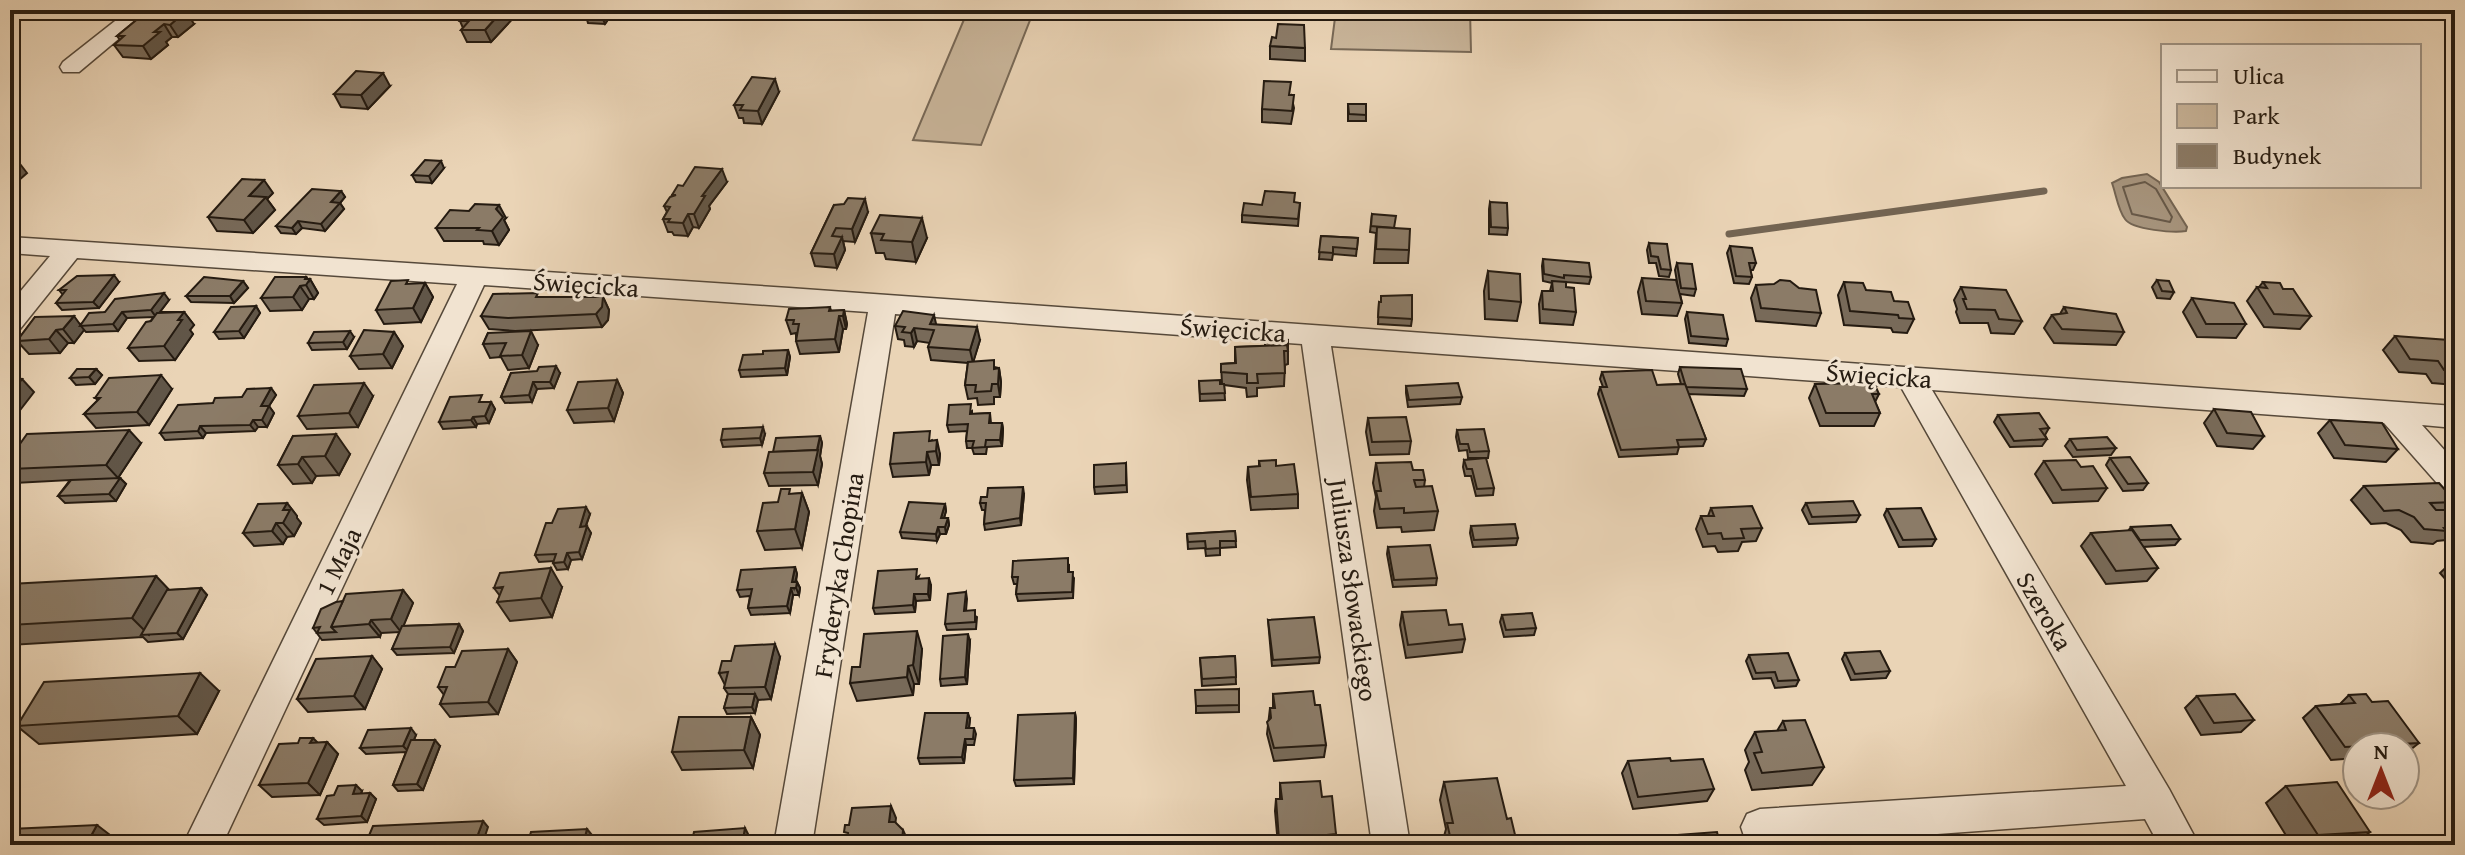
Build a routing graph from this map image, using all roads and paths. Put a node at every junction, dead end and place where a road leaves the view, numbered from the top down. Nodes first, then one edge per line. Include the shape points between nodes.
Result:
1 (142, 10) edge
2 (71, 67) dead end
3 (10, 245) edge
4 (70, 249) junction
5 (474, 277) junction
6 (883, 305) junction
7 (10, 322) edge
8 (1315, 335) junction
9 (1910, 377) junction
10 (2393, 413) junction
11 (2455, 417) edge
12 (2455, 483) edge
13 (2156, 801) junction
14 (202, 845) edge
15 (793, 845) edge
16 (1391, 845) edge
17 (1766, 845) edge
18 (2180, 845) edge

1 - 2 street
3 - 4 street, Święcicka
4 - 5 street, Święcicka
4 - 7 street
5 - 6 street, Święcicka
5 - 14 street, 1 Maja
6 - 8 street, Święcicka
6 - 15 street, Fryderyka Chopina
8 - 9 street, Święcicka
8 - 16 street, Juliusza Słowackiego
9 - 10 street, Święcicka
9 - 13 street, Szeroka
10 - 11 street, Święcicka
10 - 12 street
13 - 17 street via 1760,827
13 - 18 street, Szeroka

